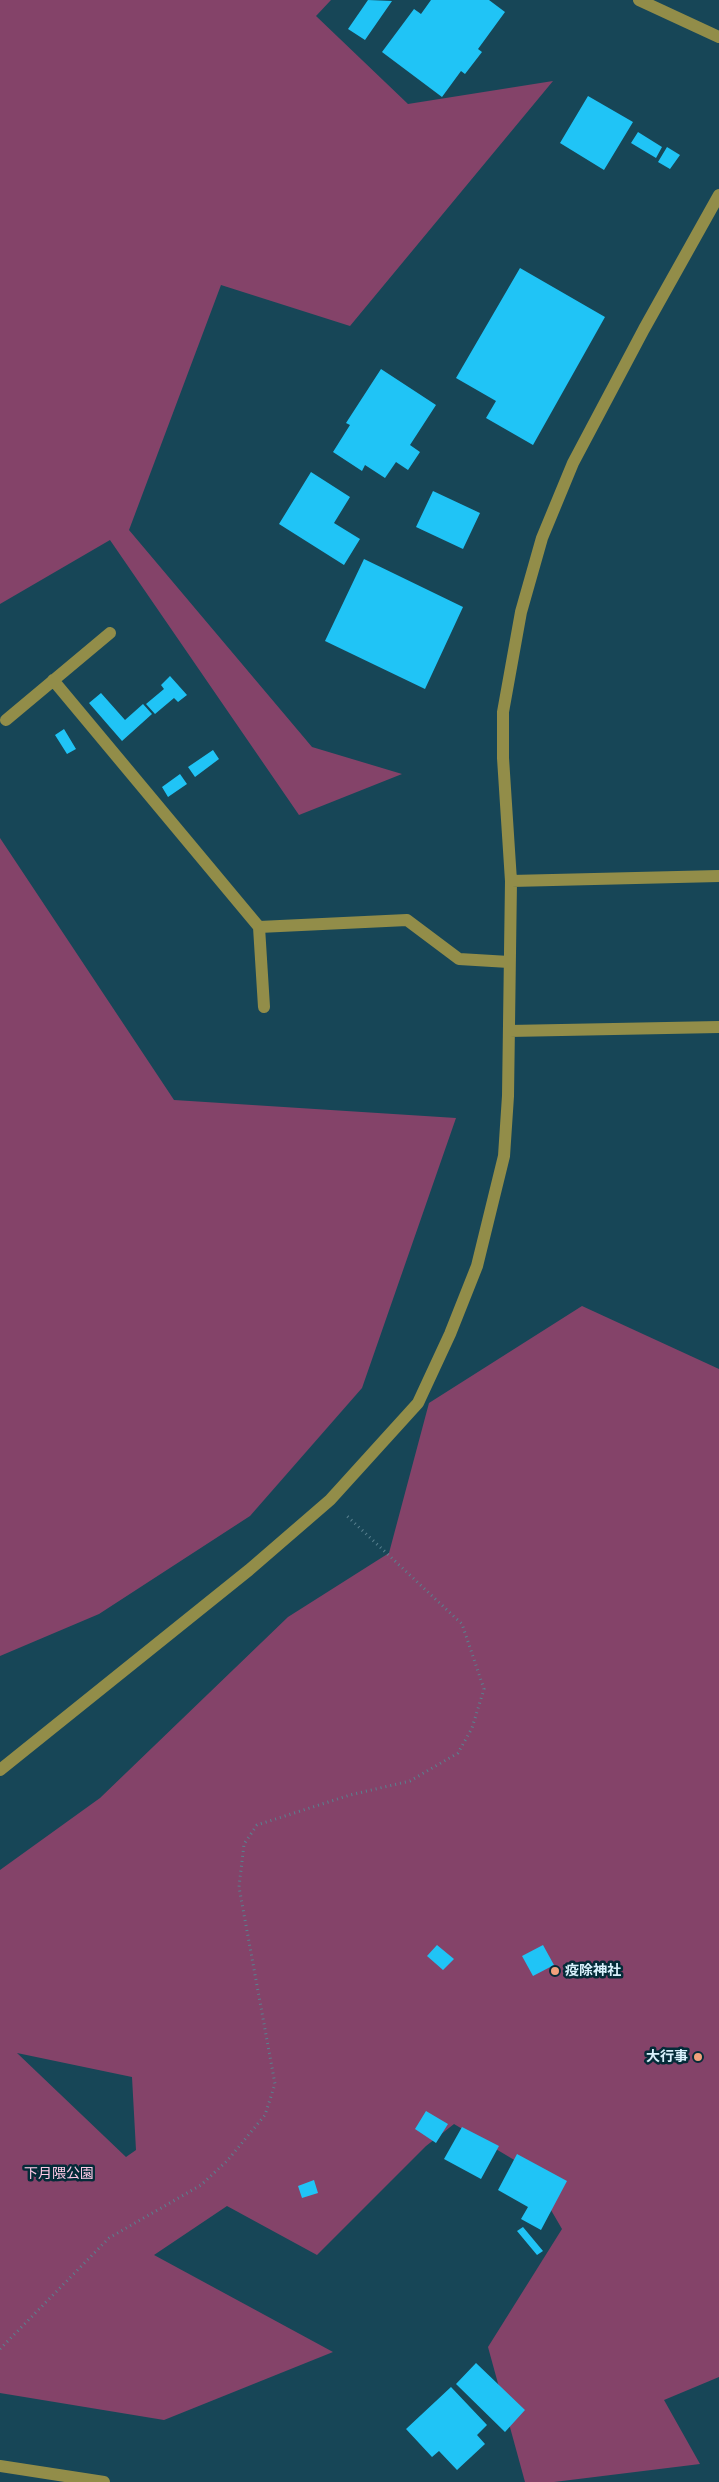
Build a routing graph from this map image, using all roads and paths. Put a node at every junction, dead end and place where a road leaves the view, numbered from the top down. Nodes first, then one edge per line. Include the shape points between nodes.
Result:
1 (639, 0) edge
2 (719, 38) edge
3 (719, 195) edge
4 (110, 633) dead end
5 (53, 680) junction
6 (6, 720) dead end
7 (719, 876) edge
8 (511, 881) junction
9 (259, 927) junction
10 (509, 962) junction
11 (264, 1007) dead end
12 (719, 1028) edge
13 (509, 1032) junction
14 (330, 1500) junction
15 (0, 1770) edge
16 (0, 2350) edge
17 (0, 2466) edge
18 (104, 2482) edge

1 - 2 street
3 - 8 street via 573,463 542,538 521,612 503,712
4 - 5 street
5 - 6 street
5 - 9 street
7 - 8 street
8 - 10 street
9 - 10 street via 407,920 459,959
9 - 11 street
10 - 13 street
12 - 13 street
13 - 14 street via 504,1156 477,1266 418,1403
14 - 15 street via 249,1570
14 - 16 path via 462,1624 484,1689 472,1728 458,1753 410,1781 350,1795 257,1825 244,1844 238,1887 276,2084 265,2114 227,2161 201,2185 110,2238
17 - 18 street

